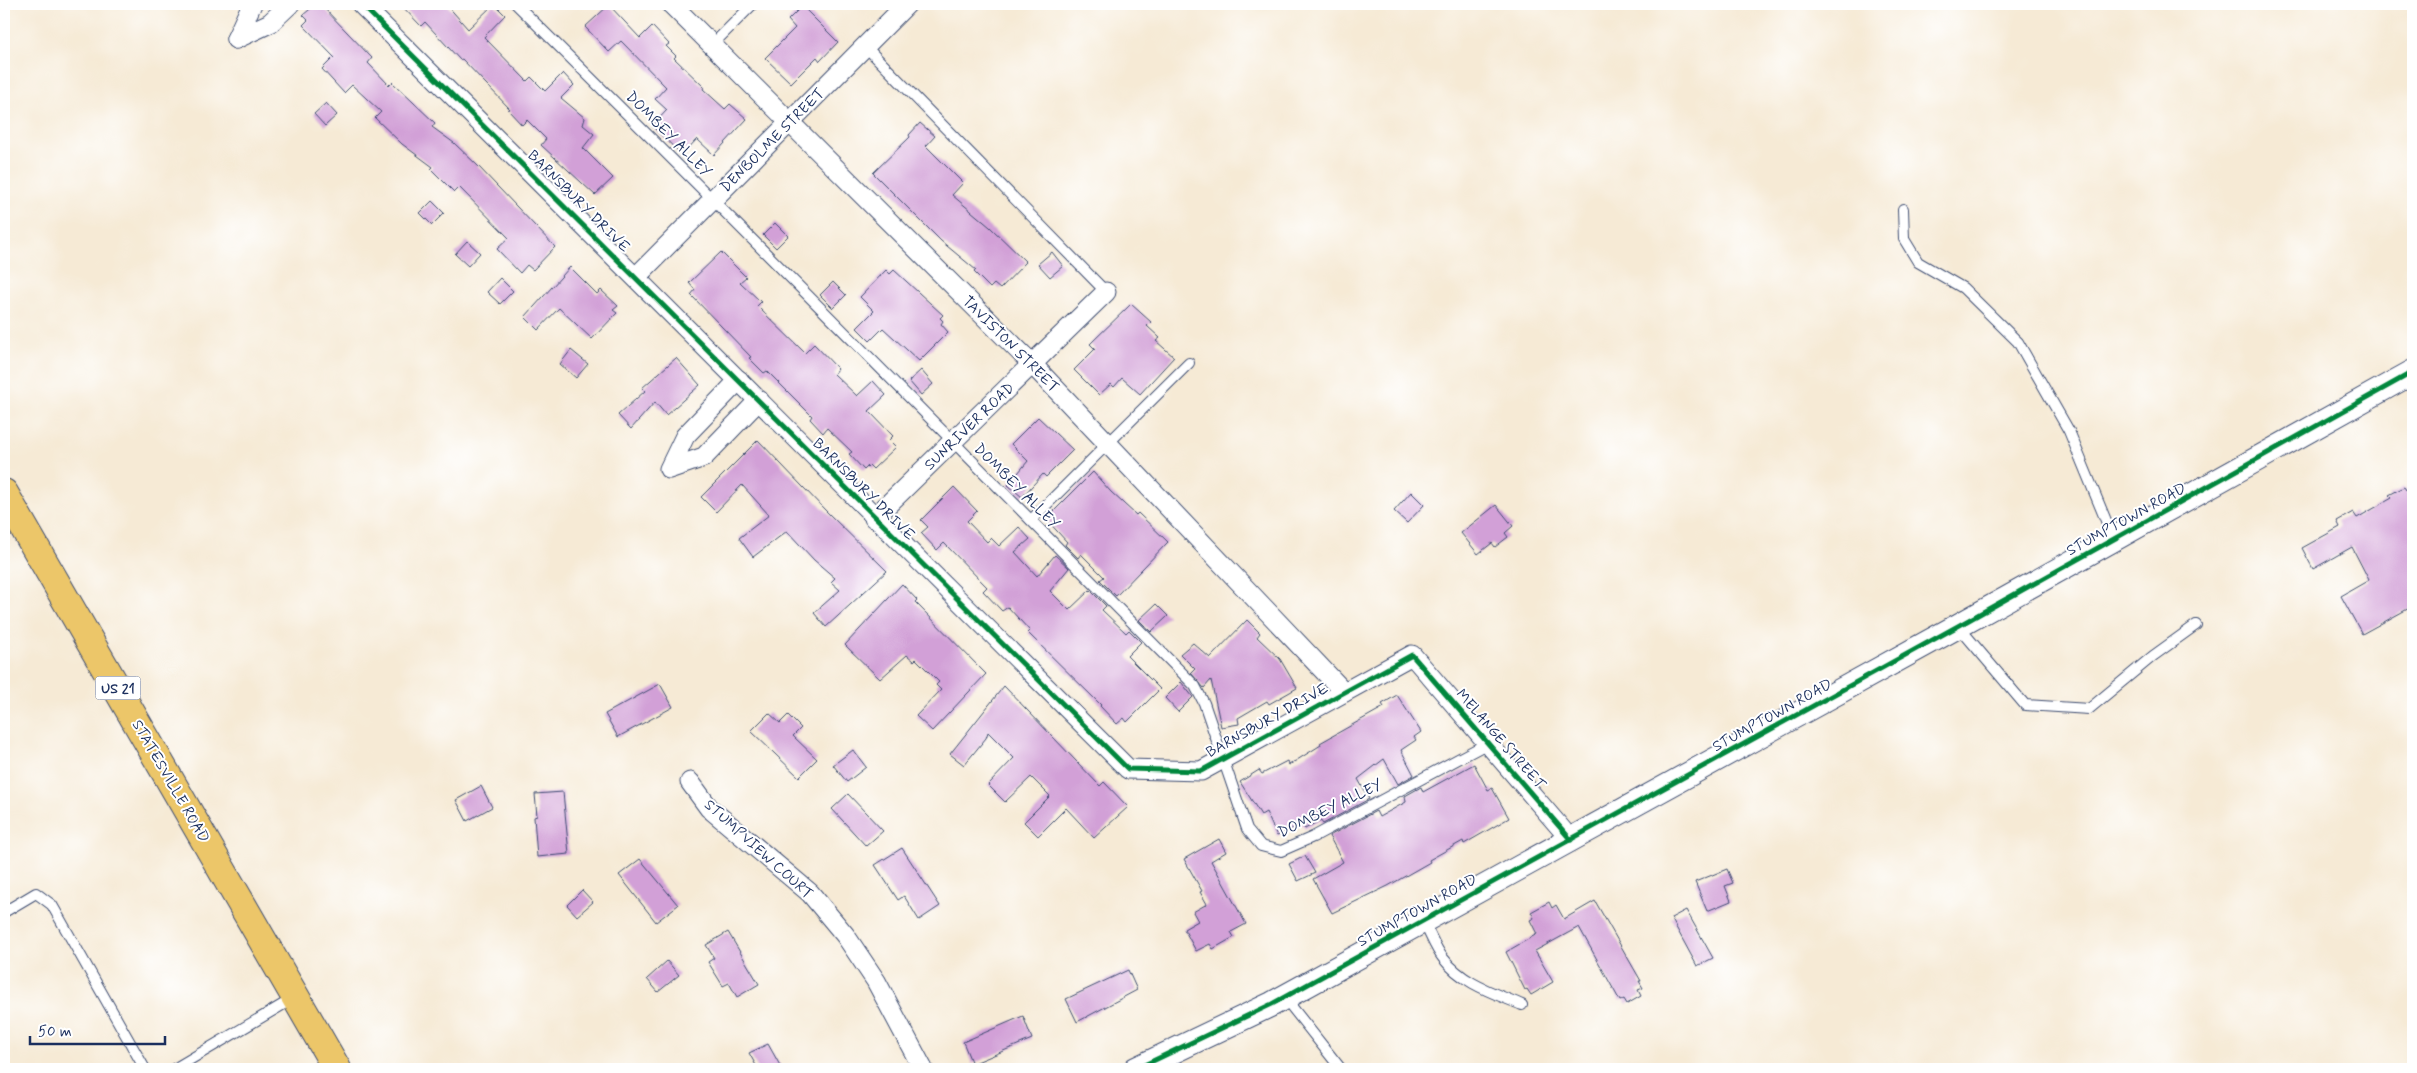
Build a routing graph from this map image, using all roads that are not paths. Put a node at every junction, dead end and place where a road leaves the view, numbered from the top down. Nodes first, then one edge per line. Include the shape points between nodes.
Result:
1 (252, 4) edge
2 (290, 4) edge
3 (361, 4) edge
4 (516, 4) edge
5 (671, 4) edge
6 (753, 4) edge
7 (907, 4) edge
8 (712, 45) junction
9 (864, 46) junction
10 (789, 122) junction
11 (714, 199) junction
12 (1904, 209) dead end
13 (637, 276) junction
14 (1106, 292) joint
15 (1189, 363) dead end
16 (1032, 364) junction
17 (2413, 372) edge
18 (739, 380) junction
19 (759, 400) junction
20 (952, 442) junction
21 (1107, 443) junction
22 (4, 493) edge
23 (874, 518) junction
24 (1031, 520) junction
25 (2114, 540) junction
26 (1958, 626) junction
27 (2196, 626) dead end
28 (1412, 655) joint
29 (1344, 692) junction
30 (1488, 743) junction
31 (1222, 760) junction
32 (690, 782) dead end
33 (1571, 840) junction
34 (4, 912) edge
35 (1423, 921) junction
36 (1284, 997) junction
37 (294, 998) junction
38 (1522, 1005) dead end
39 (145, 1069) edge
40 (174, 1069) edge
41 (337, 1069) edge
42 (923, 1069) edge
43 (1136, 1069) edge
44 (1341, 1069) edge

1 - 2 street via 236,39 270,23
3 - 13 street, BARNSBURY DRIVE
4 - 11 lane, DOMBEY ALLEY
5 - 8 street, TAVISTON STREET
6 - 8 lane
7 - 9 street, DENBOLME STREET
8 - 10 street, TAVISTON STREET
9 - 10 street, DENBOLME STREET
9 - 14 lane
10 - 11 street, DENBOLME STREET
10 - 16 street, TAVISTON STREET
11 - 13 street, DENBOLME STREET
11 - 20 lane, DOMBEY ALLEY
12 - 25 lane via 1904,239 1918,262 1963,288 2018,342 2069,431
13 - 18 street, BARNSBURY DRIVE
14 - 16 street, SUNRIVER ROAD
15 - 21 lane
16 - 20 street, SUNRIVER ROAD
16 - 21 street, TAVISTON STREET
17 - 25 street, STUMPTOWN ROAD
18 - 19 street, BARNSBURY DRIVE
18 - 19 street via 685,436 668,469 704,457
19 - 23 street, BARNSBURY DRIVE
20 - 23 street, SUNRIVER ROAD
20 - 24 lane, DOMBEY ALLEY
21 - 24 lane
21 - 29 street, TAVISTON STREET
22 - 37 main road, STATESVILLE ROAD / US 21
23 - 31 street, BARNSBURY DRIVE via 1128,769 1201,771
24 - 31 lane, DOMBEY ALLEY via 1195,686 1204,703
25 - 26 street, STUMPTOWN ROAD
26 - 27 lane via 2025,704 2089,709 2153,656
26 - 33 street, STUMPTOWN ROAD
28 - 29 street, BARNSBURY DRIVE
28 - 30 street, MELANGE STREET
29 - 31 street, BARNSBURY DRIVE
30 - 31 lane, DOMBEY ALLEY via 1281,851 1262,846 1247,829
30 - 33 street, MELANGE STREET
32 - 42 street, STUMPVIEW COURT via 708,808 796,880 839,928 876,981
33 - 35 street, STUMPTOWN ROAD
34 - 39 lane via 36,893 52,905
35 - 36 street, STUMPTOWN ROAD
35 - 38 lane via 1442,958 1454,970 1470,983
36 - 43 street, STUMPTOWN ROAD
36 - 44 lane
37 - 40 lane
37 - 41 main road, STATESVILLE ROAD / US 21

